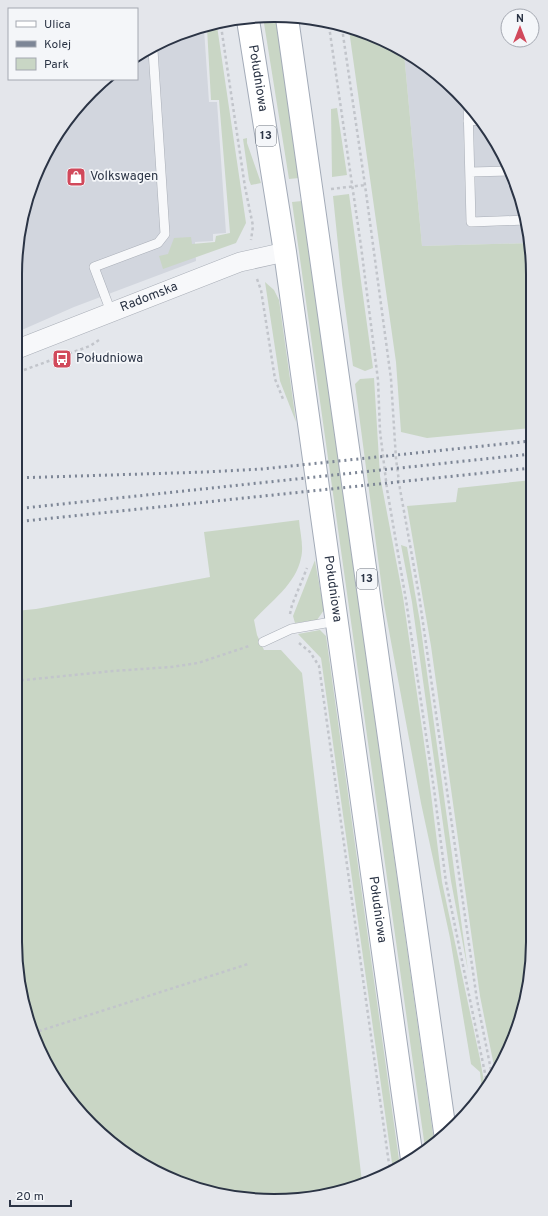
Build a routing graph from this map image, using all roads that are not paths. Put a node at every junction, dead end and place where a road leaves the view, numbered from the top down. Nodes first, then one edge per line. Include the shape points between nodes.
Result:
1 (288, 23) edge
2 (249, 24) edge
3 (153, 53) edge
4 (468, 114) edge
5 (468, 121) junction
6 (474, 121) edge
7 (504, 171) edge
8 (470, 172) junction
9 (520, 220) edge
10 (285, 252) junction
11 (111, 312) junction
12 (22, 347) edge
13 (337, 620) junction
14 (262, 642) road end
15 (444, 1127) edge
16 (411, 1154) edge

1 - 15 main road, 13
2 - 10 main road, Południowa / 13
3 - 11 lane via 165,234 158,243 94,267
4 - 5 lane
5 - 6 lane
5 - 8 lane
7 - 8 lane
8 - 9 lane via 471,222
10 - 11 street, Radomska via 240,262
10 - 13 main road, Południowa / 13
11 - 12 street, Radomska
13 - 14 lane via 291,629
13 - 16 main road, Południowa / 13

